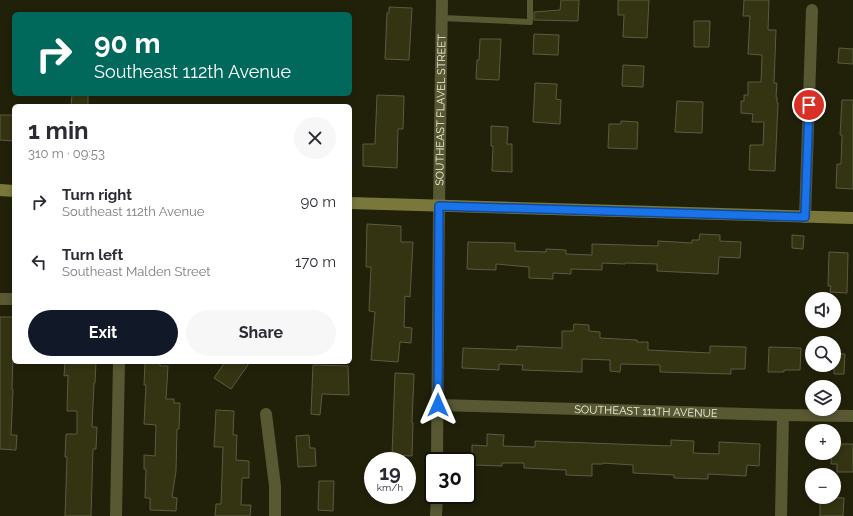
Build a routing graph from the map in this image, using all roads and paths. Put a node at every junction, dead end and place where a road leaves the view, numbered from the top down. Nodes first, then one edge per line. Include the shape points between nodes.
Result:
1 (442, 0) edge
2 (530, 0) edge
3 (812, 10) dead end
4 (442, 18) junction
5 (0, 190) edge
6 (12, 191) edge
7 (352, 202) edge
8 (439, 206) junction
9 (805, 217) junction
10 (853, 218) edge
11 (0, 299) edge
12 (12, 299) edge
13 (119, 364) edge
14 (438, 405) junction
15 (266, 414) dead end
16 (783, 415) junction
17 (853, 416) edge
18 (437, 452) edge
19 (437, 504) edge
20 (116, 516) edge
21 (275, 516) edge
22 (436, 516) edge
23 (781, 516) edge

1 - 4 street, SOUTHEAST FLAVEL STREET
2 - 4 lane via 530,22
3 - 9 street
4 - 8 street, SOUTHEAST FLAVEL STREET
5 - 6 main road
7 - 8 main road
8 - 9 main road
8 - 14 street, SOUTHEAST FLAVEL STREET
9 - 10 main road
11 - 12 street
13 - 20 street
14 - 16 street, SOUTHEAST 111TH AVENUE
14 - 18 street, SOUTHEAST FLAVEL STREET
15 - 21 street via 275,486
16 - 17 street, SOUTHEAST 111TH AVENUE
16 - 23 street
19 - 22 street

